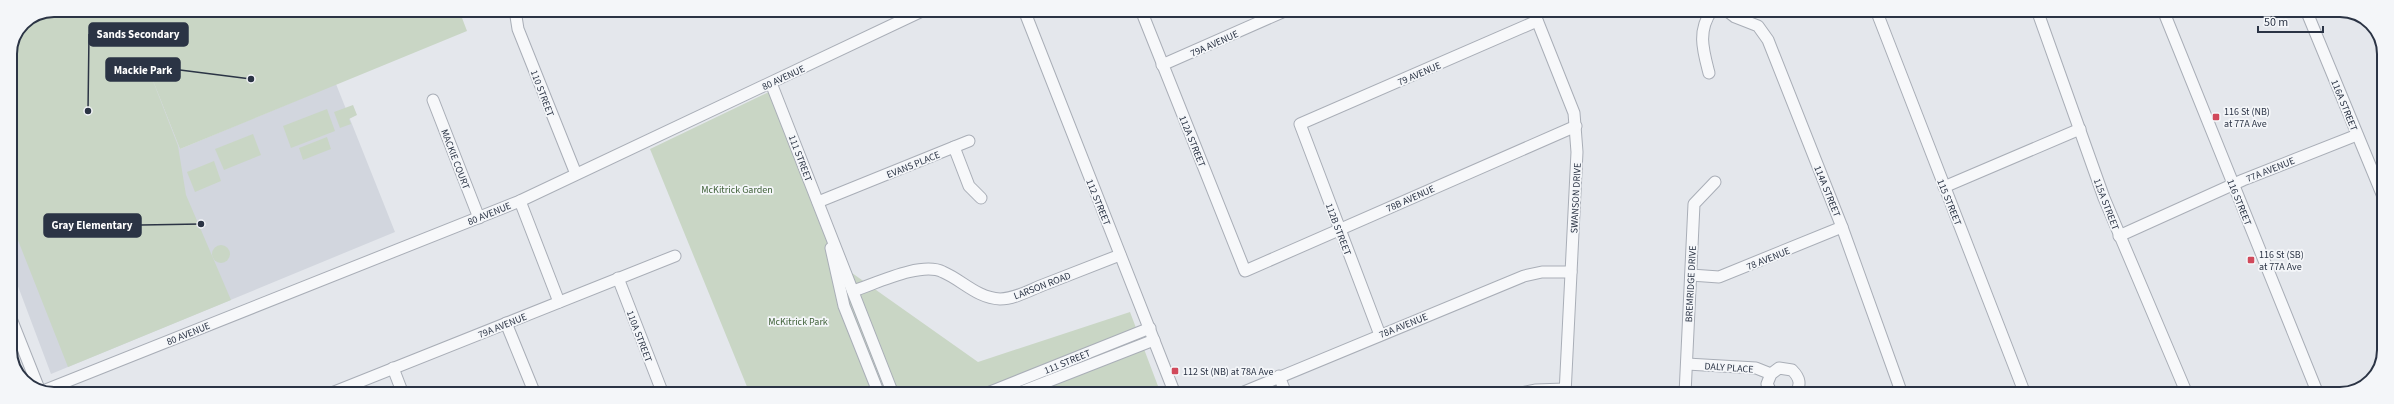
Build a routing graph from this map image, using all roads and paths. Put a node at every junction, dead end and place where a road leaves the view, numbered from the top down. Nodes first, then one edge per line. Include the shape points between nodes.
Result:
1 (516, 17) edge
2 (909, 17) edge
3 (1026, 17) edge
4 (1143, 17) edge
5 (1271, 17) edge
6 (1536, 17) edge
7 (1707, 17) edge
8 (1735, 17) edge
9 (1879, 17) edge
10 (2040, 17) edge
11 (2167, 17) edge
12 (2309, 17) edge
13 (1538, 21) junction
14 (1162, 65) junction
15 (1709, 73) dead end
16 (771, 83) junction
17 (433, 100) dead end
18 (1300, 124) joint
19 (1576, 126) junction
20 (2080, 129) junction
21 (2357, 135) junction
22 (969, 141) dead end
23 (954, 147) junction
24 (576, 174) junction
25 (1714, 182) dead end
26 (2377, 182) edge
27 (2233, 185) junction
28 (1944, 187) junction
29 (981, 198) dead end
30 (520, 201) junction
31 (818, 202) junction
32 (479, 218) junction
33 (1842, 227) junction
34 (1339, 229) junction
35 (830, 234) junction
36 (2119, 236) junction
37 (1120, 255) junction
38 (675, 256) dead end
39 (1245, 271) joint
40 (1571, 272) junction
41 (1691, 275) junction
42 (618, 278) junction
43 (852, 291) junction
44 (559, 302) junction
45 (506, 323) junction
46 (1150, 328) junction
47 (17, 334) edge
48 (1380, 335) junction
49 (1154, 340) junction
50 (1686, 364) junction
51 (392, 368) junction
52 (1771, 374) junction
53 (1279, 376) junction
54 (36, 382) edge
55 (52, 387) edge
56 (346, 387) edge
57 (400, 387) edge
58 (532, 387) edge
59 (660, 387) edge
60 (876, 387) edge
61 (890, 387) edge
62 (1002, 387) edge
63 (1034, 387) edge
64 (1172, 387) edge
65 (1255, 387) edge
66 (1283, 387) edge
67 (1565, 387) edge
68 (1685, 387) edge
69 (1768, 387) edge
70 (1800, 387) edge
71 (1899, 387) edge
72 (2022, 387) edge
73 (2184, 387) edge
74 (2315, 387) edge

1 - 24 street, 110 STREET via 518,29
2 - 16 street, 80 AVENUE
3 - 37 street, 112 STREET
4 - 14 street, 112A STREET
5 - 14 street, 79A AVENUE
6 - 13 street, SWANSON DRIVE
7 - 15 street via 1704,22 1703,51
8 - 33 street, 114A STREET via 1758,26 1768,40
9 - 28 street, 115 STREET
10 - 20 street, 115A STREET
11 - 27 street, 116 STREET
12 - 21 street, 116A STREET
13 - 18 street, 79 AVENUE
13 - 19 street, SWANSON DRIVE via 1574,114
14 - 39 street, 112A STREET
16 - 24 street, 80 AVENUE
16 - 31 street, 111 STREET
17 - 32 street, MACKIE COURT
18 - 34 street, 112B STREET
19 - 34 street, 78B AVENUE
19 - 40 street, SWANSON DRIVE
20 - 28 street
20 - 36 street, 115A STREET
21 - 26 street, 116A STREET
21 - 27 street, 77A AVENUE
22 - 23 street, EVANS PLACE
23 - 29 street via 970,186
23 - 31 street, EVANS PLACE
24 - 30 street, 80 AVENUE
25 - 41 street, BREMRIDGE DRIVE via 1694,204
27 - 36 street, 77A AVENUE
27 - 74 street, 116 STREET
28 - 72 street, 115 STREET
30 - 32 street, 80 AVENUE
30 - 44 street
31 - 35 street, 111 STREET
32 - 55 street, 80 AVENUE
33 - 41 street, 78 AVENUE via 1719,277
33 - 71 street, 114A STREET
34 - 39 street, 78B AVENUE
34 - 48 street, 112B STREET
35 - 43 street, 111 STREET
35 - 60 street, 111 STREET via 844,306
36 - 73 street, 115A STREET
37 - 43 street, LARSON ROAD via 1019,295 1001,299 966,287 934,269 915,270
37 - 46 street, 112 STREET
38 - 42 street, 79A AVENUE
40 - 48 street, 78A AVENUE via 1542,272 1524,276
40 - 67 street, SWANSON DRIVE
41 - 50 street, BREMRIDGE DRIVE
42 - 44 street, 79A AVENUE
42 - 59 street, 110A STREET
43 - 61 street, 111 STREET
44 - 45 street, 79A AVENUE
45 - 51 street, 79A AVENUE
45 - 58 street
46 - 49 street, 112 STREET
46 - 62 street, 111 STREET
47 - 54 street
48 - 53 street, 78A AVENUE
49 - 63 street, 111 STREET
49 - 64 street, 112 STREET
50 - 52 street, DALY PLACE via 1756,368
50 - 68 street, BREMRIDGE DRIVE
51 - 56 street, 79A AVENUE
51 - 57 street
52 - 69 street via 1767,384
52 - 70 street via 1779,368 1792,370 1798,377
53 - 65 street, 78A AVENUE
53 - 66 street

